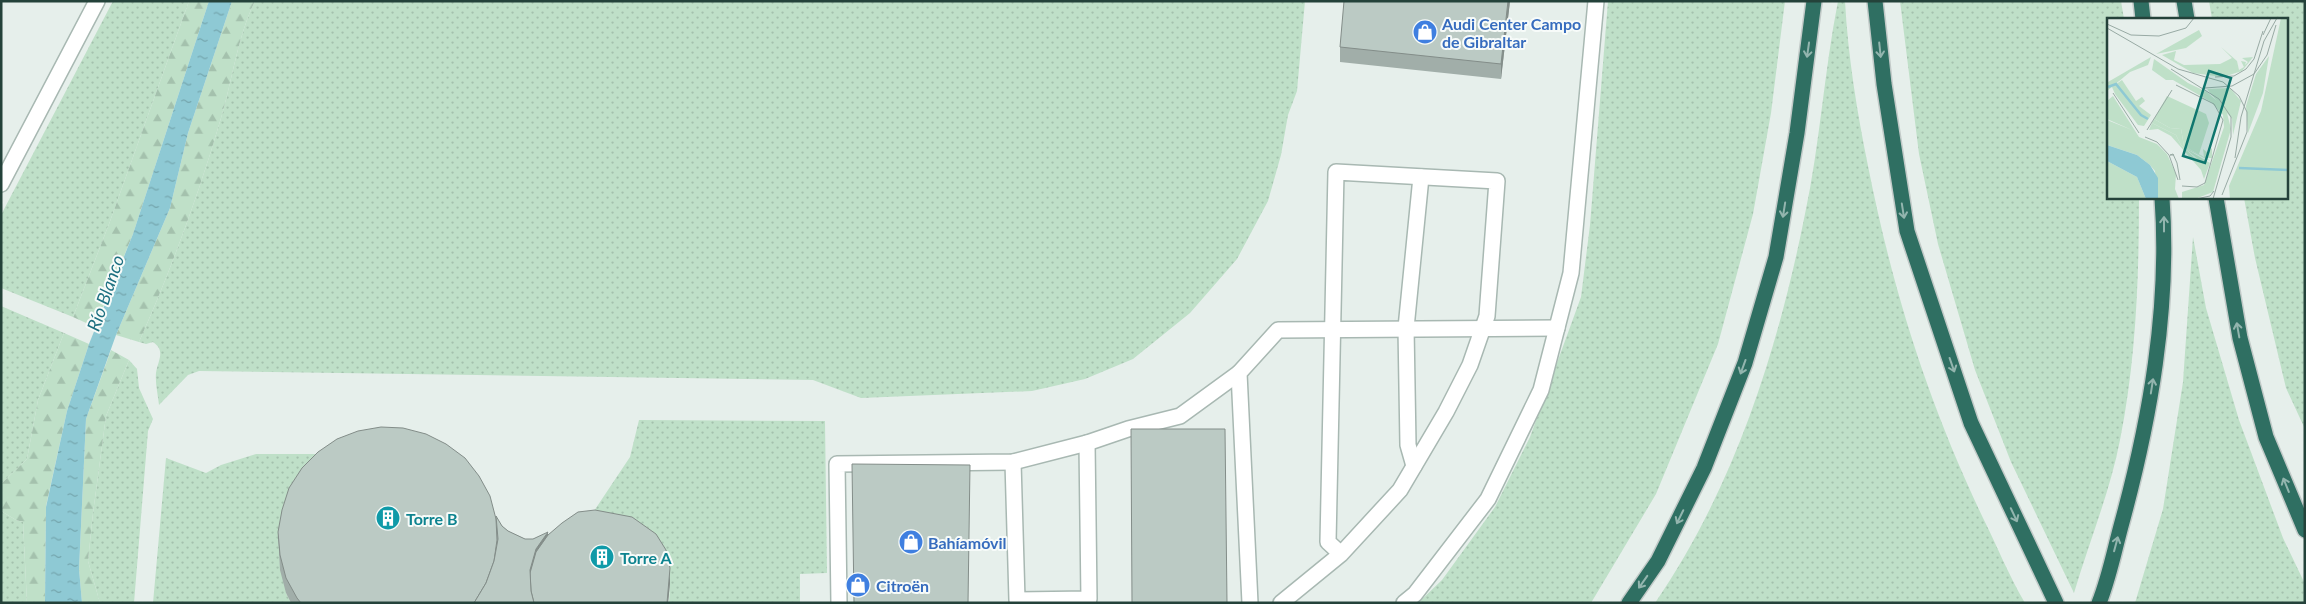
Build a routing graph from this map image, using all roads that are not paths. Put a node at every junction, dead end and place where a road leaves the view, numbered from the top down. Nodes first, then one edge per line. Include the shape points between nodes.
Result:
1 (97, 1) edge
2 (1596, 1) edge
3 (1814, 1) edge
4 (1875, 1) edge
5 (2141, 1) edge
6 (2184, 1) edge
7 (2143, 18) edge
8 (2188, 18) edge
9 (1421, 177) junction
10 (1, 184) edge
11 (2162, 199) edge
12 (2216, 199) edge
13 (1483, 327) junction
14 (1406, 328) junction
15 (1557, 328) junction
16 (1333, 329) junction
17 (1239, 373) junction
18 (1087, 443) junction
19 (1013, 462) junction
20 (1414, 466) junction
21 (2305, 530) edge
22 (1341, 554) junction
23 (2101, 597) edge
24 (839, 603) edge
25 (1250, 603) edge
26 (1281, 603) edge
27 (1404, 603) edge
28 (1629, 603) edge
29 (2056, 603) edge

1 - 10 street
2 - 15 street via 1571,273
3 -> 28 highway via 1776,257 1745,363 1704,468 1658,561
4 -> 29 highway via 1906,231 1971,423
5 - 7 highway
6 - 8 highway
9 - 13 street via 1497,180 1487,316
9 - 14 street
9 - 16 street via 1336,172
23 -> 11 highway via 2132,484 2152,385 2163,297
21 -> 12 highway via 2266,437 2242,347
13 - 14 street
13 - 15 street
13 - 20 street via 1470,365
14 - 16 street
14 - 20 street via 1408,445
15 - 27 street via 1542,390 1488,499
16 - 17 street via 1278,330
16 - 22 street via 1328,542
17 - 18 street via 1180,416
17 - 25 street
18 - 19 street
18 - 19 street via 1089,599 1017,600
19 - 24 street via 837,464
20 - 22 street via 1400,490
22 - 26 street

